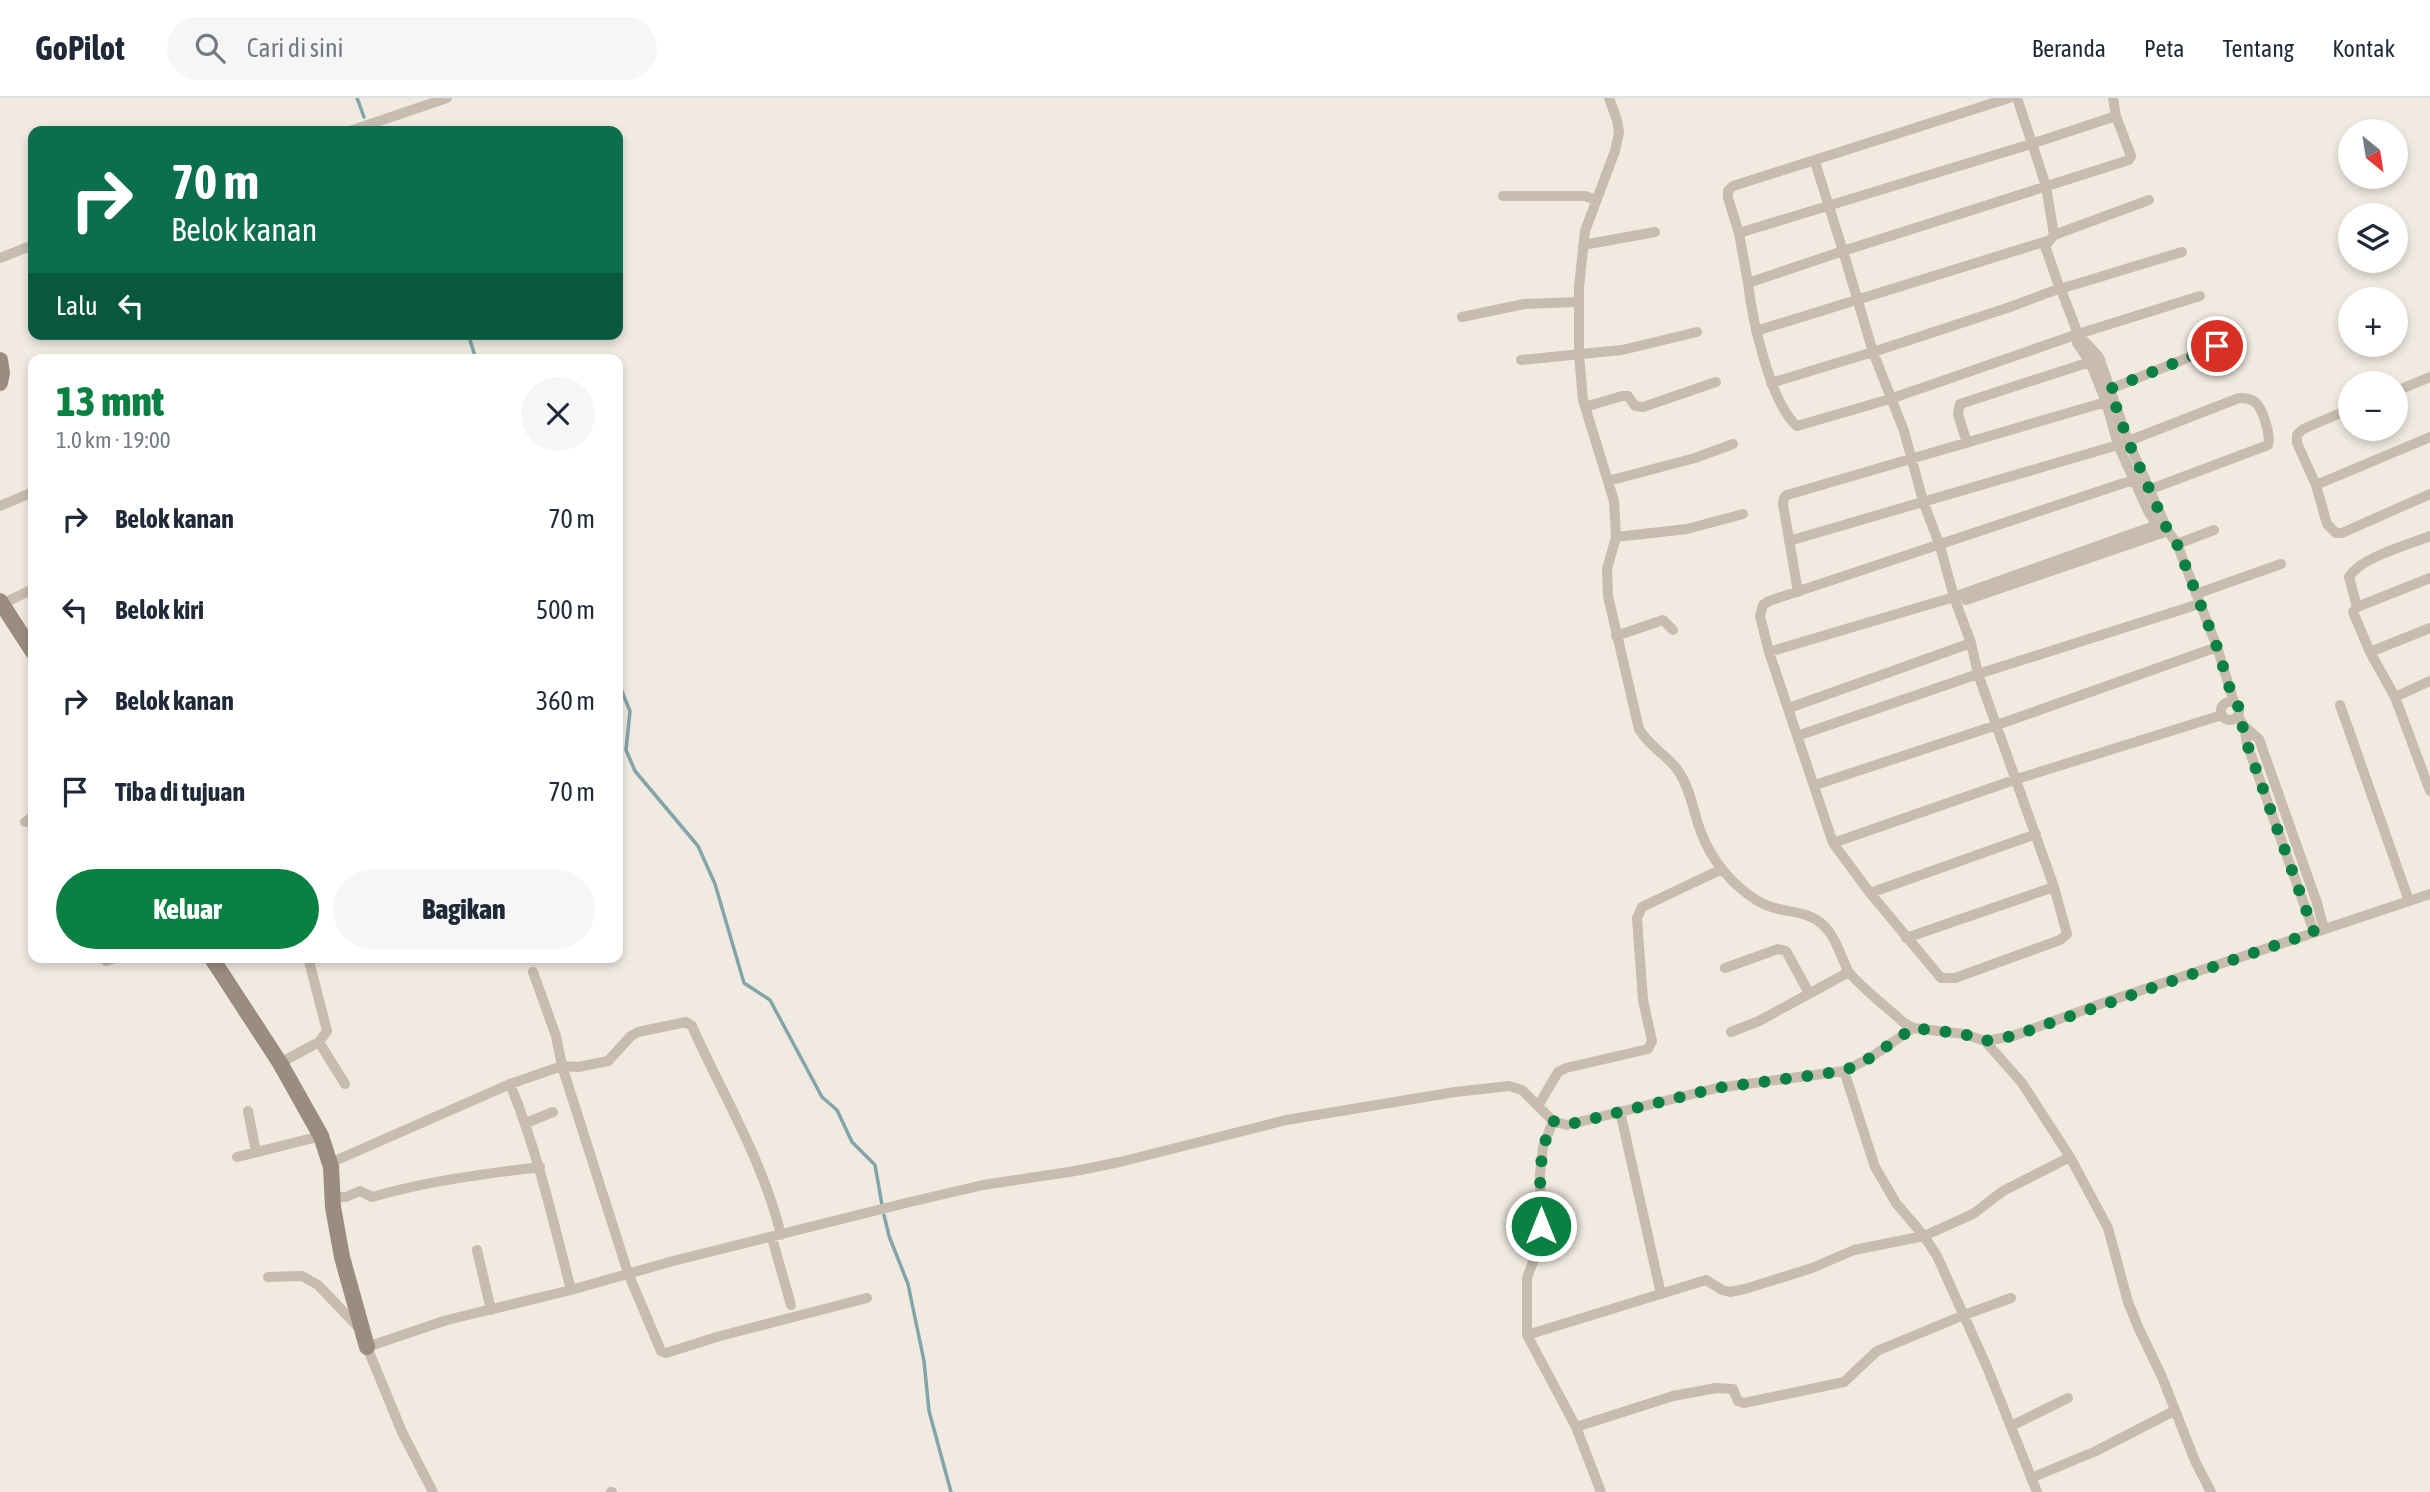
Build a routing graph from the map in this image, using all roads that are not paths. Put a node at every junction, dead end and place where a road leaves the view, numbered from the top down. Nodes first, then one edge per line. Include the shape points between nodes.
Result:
1 (447, 98) edge
2 (1609, 98) edge
3 (2009, 98) edge
4 (2017, 98) edge
5 (2113, 98) edge
6 (2116, 116) junction
7 (365, 126) edge
8 (2031, 144) junction
9 (1815, 162) junction
10 (2046, 186) junction
11 (1503, 196) dead end
12 (1591, 198) junction
13 (2149, 200) dead end
14 (1828, 205) junction
15 (1655, 232) dead end
16 (1739, 233) junction
17 (2051, 238) junction
18 (1583, 245) junction
19 (28, 247) edge
20 (1843, 251) junction
21 (2182, 252) dead end
22 (0, 258) edge
23 (1748, 283) junction
24 (2060, 289) junction
25 (2200, 296) dead end
26 (1857, 301) junction
27 (1570, 302) junction
28 (1462, 317) dead end
29 (1756, 331) junction
30 (1697, 332) dead end
31 (2078, 339) junction
32 (2217, 346) dead end
33 (1872, 352) junction
34 (1572, 356) junction
35 (0, 360) edge
36 (1521, 360) dead end
37 (2095, 360) junction
38 (2430, 377) edge
39 (1716, 382) dead end
40 (0, 383) edge
41 (1771, 383) junction
42 (2408, 386) edge
43 (2110, 389) junction
44 (1890, 399) junction
45 (2106, 402) junction
46 (1585, 407) junction
47 (2338, 415) edge
48 (2430, 437) edge
49 (1967, 443) junction
50 (2123, 443) junction
51 (1733, 444) dead end
52 (1911, 459) junction
53 (2146, 478) junction
54 (1608, 481) junction
55 (2133, 481) junction
56 (2316, 485) junction
57 (2151, 489) junction
58 (28, 494) edge
59 (2430, 494) edge
60 (1923, 501) junction
61 (0, 506) edge
62 (1743, 514) dead end
63 (2157, 525) junction
64 (2214, 530) dead end
65 (2168, 531) junction
66 (2430, 536) edge
67 (1616, 537) junction
68 (1789, 541) junction
69 (2177, 544) junction
70 (1940, 546) junction
71 (2281, 564) dead end
72 (2430, 578) edge
73 (28, 591) edge
74 (1798, 592) junction
75 (2197, 599) junction
76 (1955, 600) junction
77 (1, 604) edge
78 (2357, 607) junction
79 (2430, 628) edge
80 (1673, 630) dead end
81 (1616, 636) junction
82 (1971, 643) junction
83 (28, 644) edge
84 (2217, 647) junction
85 (1769, 652) junction
86 (2370, 652) junction
87 (1978, 674) junction
88 (2430, 681) edge
89 (2395, 697) junction
90 (2234, 702) junction
91 (2340, 705) dead end
92 (1789, 708) junction
93 (2222, 715) junction
94 (2241, 721) junction
95 (1997, 725) junction
96 (1797, 736) junction
97 (2017, 779) junction
98 (1815, 785) junction
99 (2430, 790) edge
100 (2036, 834) junction
101 (1833, 842) junction
102 (1722, 869) junction
103 (2054, 887) junction
104 (1870, 892) junction
105 (2430, 894) edge
106 (2409, 901) junction
107 (2319, 931) junction
108 (1906, 938) junction
109 (215, 963) edge
110 (310, 963) edge
111 (1725, 968) dead end
112 (533, 972) dead end
113 (1849, 972) junction
114 (1809, 993) junction
115 (1913, 1028) junction
116 (1731, 1032) dead end
117 (1985, 1041) junction
118 (319, 1042) junction
119 (280, 1063) junction
120 (562, 1066) junction
121 (1844, 1071) junction
122 (345, 1084) dead end
123 (510, 1084) junction
124 (1538, 1106) junction
125 (248, 1111) dead end
126 (1620, 1111) junction
127 (553, 1112) dead end
128 (1553, 1121) junction
129 (526, 1123) junction
130 (321, 1136) junction
131 (256, 1152) junction
132 (237, 1157) dead end
133 (2070, 1157) junction
134 (330, 1163) junction
135 (540, 1167) junction
136 (333, 1197) junction
137 (777, 1236) junction
138 (1924, 1236) junction
139 (477, 1250) dead end
140 (628, 1273) junction
141 (268, 1277) dead end
142 (571, 1290) junction
143 (1661, 1294) junction
144 (867, 1298) dead end
145 (2011, 1298) dead end
146 (791, 1305) dead end
147 (491, 1310) junction
148 (1964, 1315) junction
149 (361, 1330) junction
150 (1527, 1335) junction
151 (367, 1347) junction
152 (2068, 1398) dead end
153 (2174, 1411) junction
154 (2011, 1426) junction
155 (1576, 1427) junction
156 (2031, 1478) junction
157 (433, 1492) edge
158 (1601, 1492) edge
159 (2037, 1492) edge
160 (2211, 1492) edge

1 - 7 street
2 - 12 street via 1619,133
3 - 9 street
4 - 8 street
5 - 6 street
6 - 8 street
6 - 10 street via 2131,158
8 - 10 street
8 - 14 street
9 - 14 street
9 - 16 street via 1733,186 1728,198
10 - 17 street
10 - 20 street
11 - 12 street
12 - 18 street
13 - 17 street
14 - 16 street
14 - 20 street
15 - 18 street
16 - 23 street
17 - 24 street via 2046,250
17 - 26 street
18 - 27 street
19 - 22 street
20 - 23 street
20 - 26 street
21 - 24 street
23 - 29 street
24 - 31 street
24 - 33 street
25 - 31 street
26 - 29 street
26 - 33 street
27 - 28 street via 1524,304
27 - 34 street
29 - 41 street
30 - 34 street via 1622,350
31 - 37 street
31 - 44 street
32 - 43 street
33 - 41 street
33 - 44 street
34 - 36 street
34 - 46 street
35 - 40 street
37 - 43 street
37 - 45 street
37 - 49 street via 1960,404 1958,414
38 - 42 street
39 - 46 street via 1643,407 1622,396
41 - 44 street via 1797,426
43 - 50 street
44 - 52 street
45 - 49 street
45 - 50 street
46 - 54 street
47 - 56 street via 2297,435
48 - 56 street
49 - 52 street
50 - 53 street
50 - 55 street
50 - 57 street via 2239,398 2255,402 2259,408 2268,445
50 - 60 street
51 - 54 street
52 - 60 street
52 - 68 street via 1787,495 1783,501
53 - 55 street
53 - 57 street
54 - 67 street
55 - 63 street
55 - 70 street
56 - 59 street via 2327,524 2336,533
57 - 65 street
58 - 61 street
60 - 68 street
60 - 70 street
62 - 67 street via 1687,529
63 - 65 street
63 - 76 street
64 - 69 street
65 - 69 street
65 - 76 street
66 - 78 street via 2363,563 2353,572 2349,578
67 - 81 street via 1607,586
68 - 74 street
69 - 75 street
70 - 74 street
70 - 76 street
71 - 75 street
72 - 78 street
73 - 77 street
74 - 85 street via 1769,601 1760,611
75 - 84 street
75 - 87 street
76 - 82 street
76 - 85 street
77 - 83 street
78 - 86 street via 2353,616
79 - 86 street
80 - 81 street via 1663,620
81 - 102 street via 1639,729 1678,770 1701,833
82 - 87 street
82 - 92 street
84 - 90 street
84 - 95 street
85 - 92 street
86 - 89 street
87 - 95 street
87 - 96 street
88 - 89 street
89 - 99 street
90 - 93 street via 2224,704
90 - 94 street
91 - 106 street
92 - 96 street
93 - 94 street
93 - 97 street
94 - 107 street via 2259,739 2317,903
95 - 97 street
95 - 98 street
96 - 98 street
97 - 100 street
97 - 101 street
98 - 101 street
100 - 103 street
100 - 104 street
101 - 104 street
102 - 113 street via 1757,901 1808,915 1824,925
102 - 124 street via 1639,912 1643,1000 1652,1041 1648,1049 1558,1072
103 - 108 street
103 - 108 street via 2067,928 2064,938 1955,978 1936,975
104 - 108 street
105 - 106 street
106 - 107 street
107 - 117 street via 2013,1036
109 - 119 street
110 - 118 street via 327,1024
111 - 114 street via 1778,949 1786,951
112 - 120 street
113 - 114 street
113 - 115 street
114 - 116 street
115 - 117 street
115 - 121 street
117 - 133 street via 2021,1083
118 - 119 street
118 - 122 street
119 - 130 street
120 - 123 street
120 - 137 street via 602,1064 638,1032 689,1023 761,1168
120 - 140 street
121 - 126 street via 1717,1088
121 - 138 street via 1875,1167 1896,1203
123 - 129 street
123 - 134 street
124 - 128 street
124 - 137 street via 1520,1088 1509,1086 1286,1120 1120,1162 983,1185
125 - 131 street
126 - 128 street via 1567,1125
126 - 143 street
127 - 129 street
128 - 150 street via 1543,1147 1540,1174 1541,1232 1527,1278
129 - 135 street
130 - 131 street
130 - 134 street
131 - 132 street
133 - 138 street via 2003,1191 1973,1214
133 - 153 street via 2108,1228 2128,1302
134 - 136 street
135 - 136 street via 449,1178 372,1197 360,1192
135 - 142 street
136 - 149 street via 341,1258
137 - 140 street
137 - 146 street
138 - 143 street via 1854,1250 1745,1289 1730,1292 1706,1280
138 - 148 street
139 - 147 street
140 - 142 street
140 - 144 street via 663,1352
141 - 149 street via 302,1276 318,1284
142 - 147 street
143 - 150 street
145 - 148 street
147 - 151 street
148 - 154 street
148 - 155 street via 1877,1351 1838,1384 1744,1404 1733,1389 1716,1388 1643,1404
149 - 151 street
150 - 155 street
151 - 157 street
152 - 154 street
153 - 156 street
153 - 160 street
154 - 156 street
155 - 158 street
156 - 159 street

